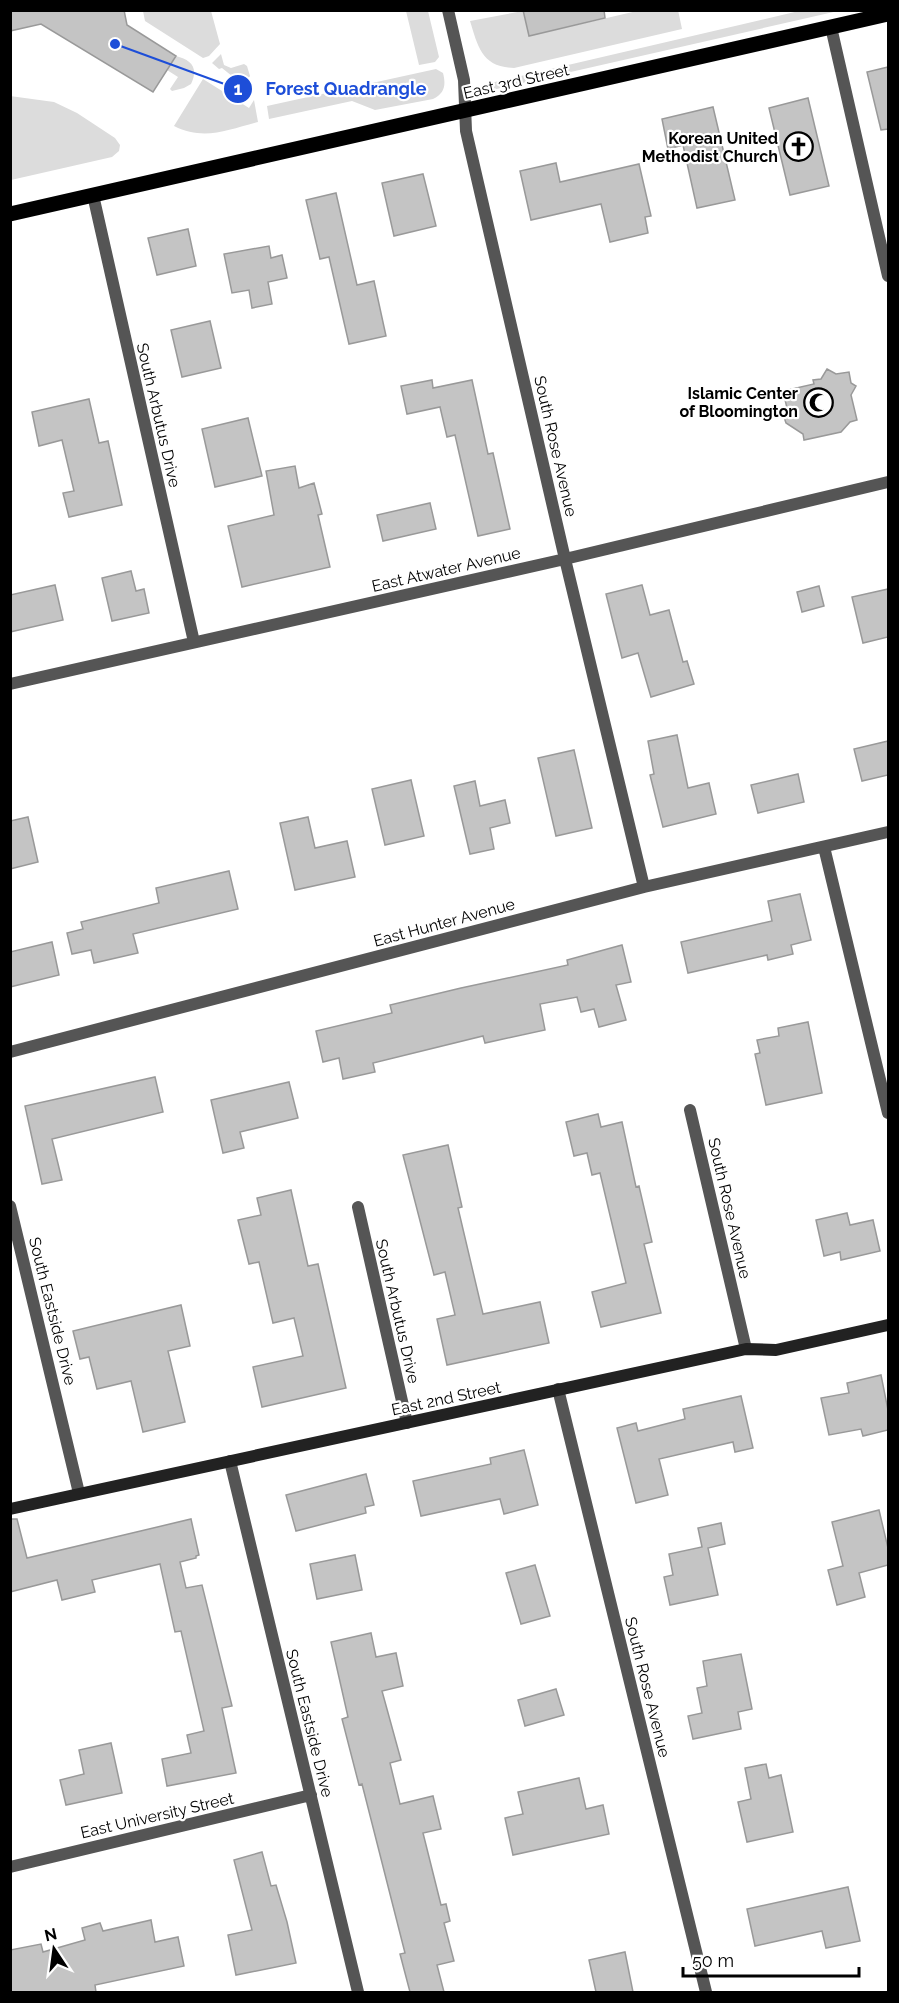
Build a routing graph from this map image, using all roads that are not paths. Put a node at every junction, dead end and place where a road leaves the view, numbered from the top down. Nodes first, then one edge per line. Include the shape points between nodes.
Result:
1 (448, 10) edge
2 (888, 14) edge
3 (831, 27) junction
4 (465, 111) junction
5 (93, 195) junction
6 (10, 214) edge
7 (888, 276) edge
8 (888, 482) edge
9 (565, 559) junction
10 (194, 642) junction
11 (10, 684) edge
12 (888, 832) edge
13 (824, 847) junction
14 (644, 887) junction
15 (10, 1052) edge
16 (690, 1110) dead end
17 (888, 1113) edge
18 (10, 1206) edge
19 (358, 1207) dead end
20 (888, 1325) edge
21 (747, 1349) junction
22 (558, 1389) junction
23 (407, 1423) junction
24 (230, 1461) junction
25 (79, 1493) junction
26 (10, 1509) edge
27 (311, 1795) junction
28 (10, 1867) edge
29 (358, 1992) edge
30 (706, 1992) edge

1 - 4 street, South Rose Avenue via 464,80
2 - 3 main road, East 3rd Street
3 - 4 main road, East 3rd Street
3 - 7 street
4 - 5 main road, East 3rd Street
4 - 9 street, South Rose Avenue via 466,131
5 - 6 main road, East 3rd Street
5 - 10 street, South Arbutus Drive
8 - 9 street, East Atwater Avenue
9 - 10 street, East Atwater Avenue
9 - 14 street, South Rose Avenue
10 - 11 street, East Atwater Avenue
12 - 13 street, East Hunter Avenue
13 - 14 street, East Hunter Avenue
13 - 17 street
14 - 15 street, East Hunter Avenue
16 - 21 street, South Rose Avenue
18 - 25 street, South Eastside Drive
19 - 23 street, South Arbutus Drive
20 - 21 street, East 2nd Street via 776,1350
21 - 22 street, East 2nd Street
22 - 23 street, East 2nd Street
22 - 30 street, South Rose Avenue
23 - 24 street, East 2nd Street
24 - 25 street, East 2nd Street
24 - 27 street, South Eastside Drive
25 - 26 street, East 2nd Street
27 - 28 street, East University Street
27 - 29 street, South Eastside Drive

